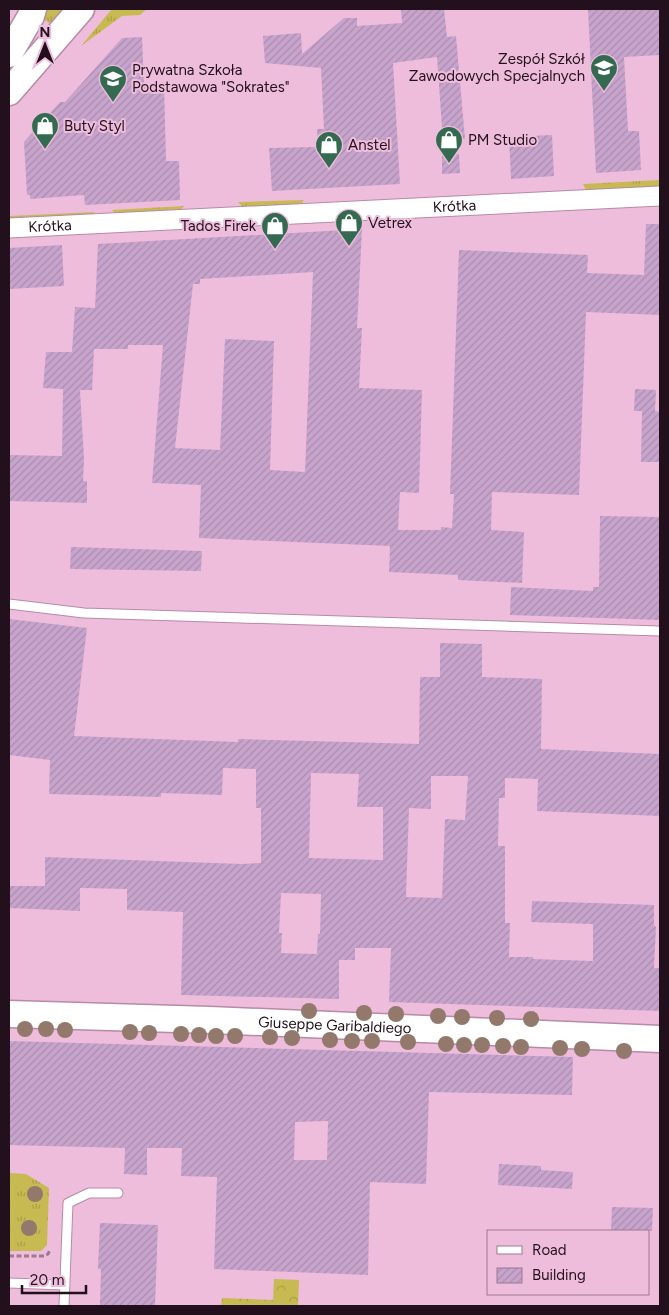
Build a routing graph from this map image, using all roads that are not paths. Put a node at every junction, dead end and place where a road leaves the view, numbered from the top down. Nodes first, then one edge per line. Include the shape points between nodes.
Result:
1 (33, 9) edge
2 (81, 9) edge
3 (9, 54) edge
4 (9, 92) edge
5 (660, 196) edge
6 (9, 228) edge
7 (9, 604) edge
8 (660, 632) edge
9 (9, 1014) edge
10 (660, 1039) edge
11 (118, 1193) dead end
12 (9, 1283) edge
13 (65, 1284) junction
14 (64, 1306) edge

1 - 3 street
2 - 4 street
5 - 6 street, Krótka
7 - 8 lane via 84,613
9 - 10 street, Giuseppe Garibaldiego
11 - 13 lane via 89,1193 68,1203
12 - 13 lane
13 - 14 lane

